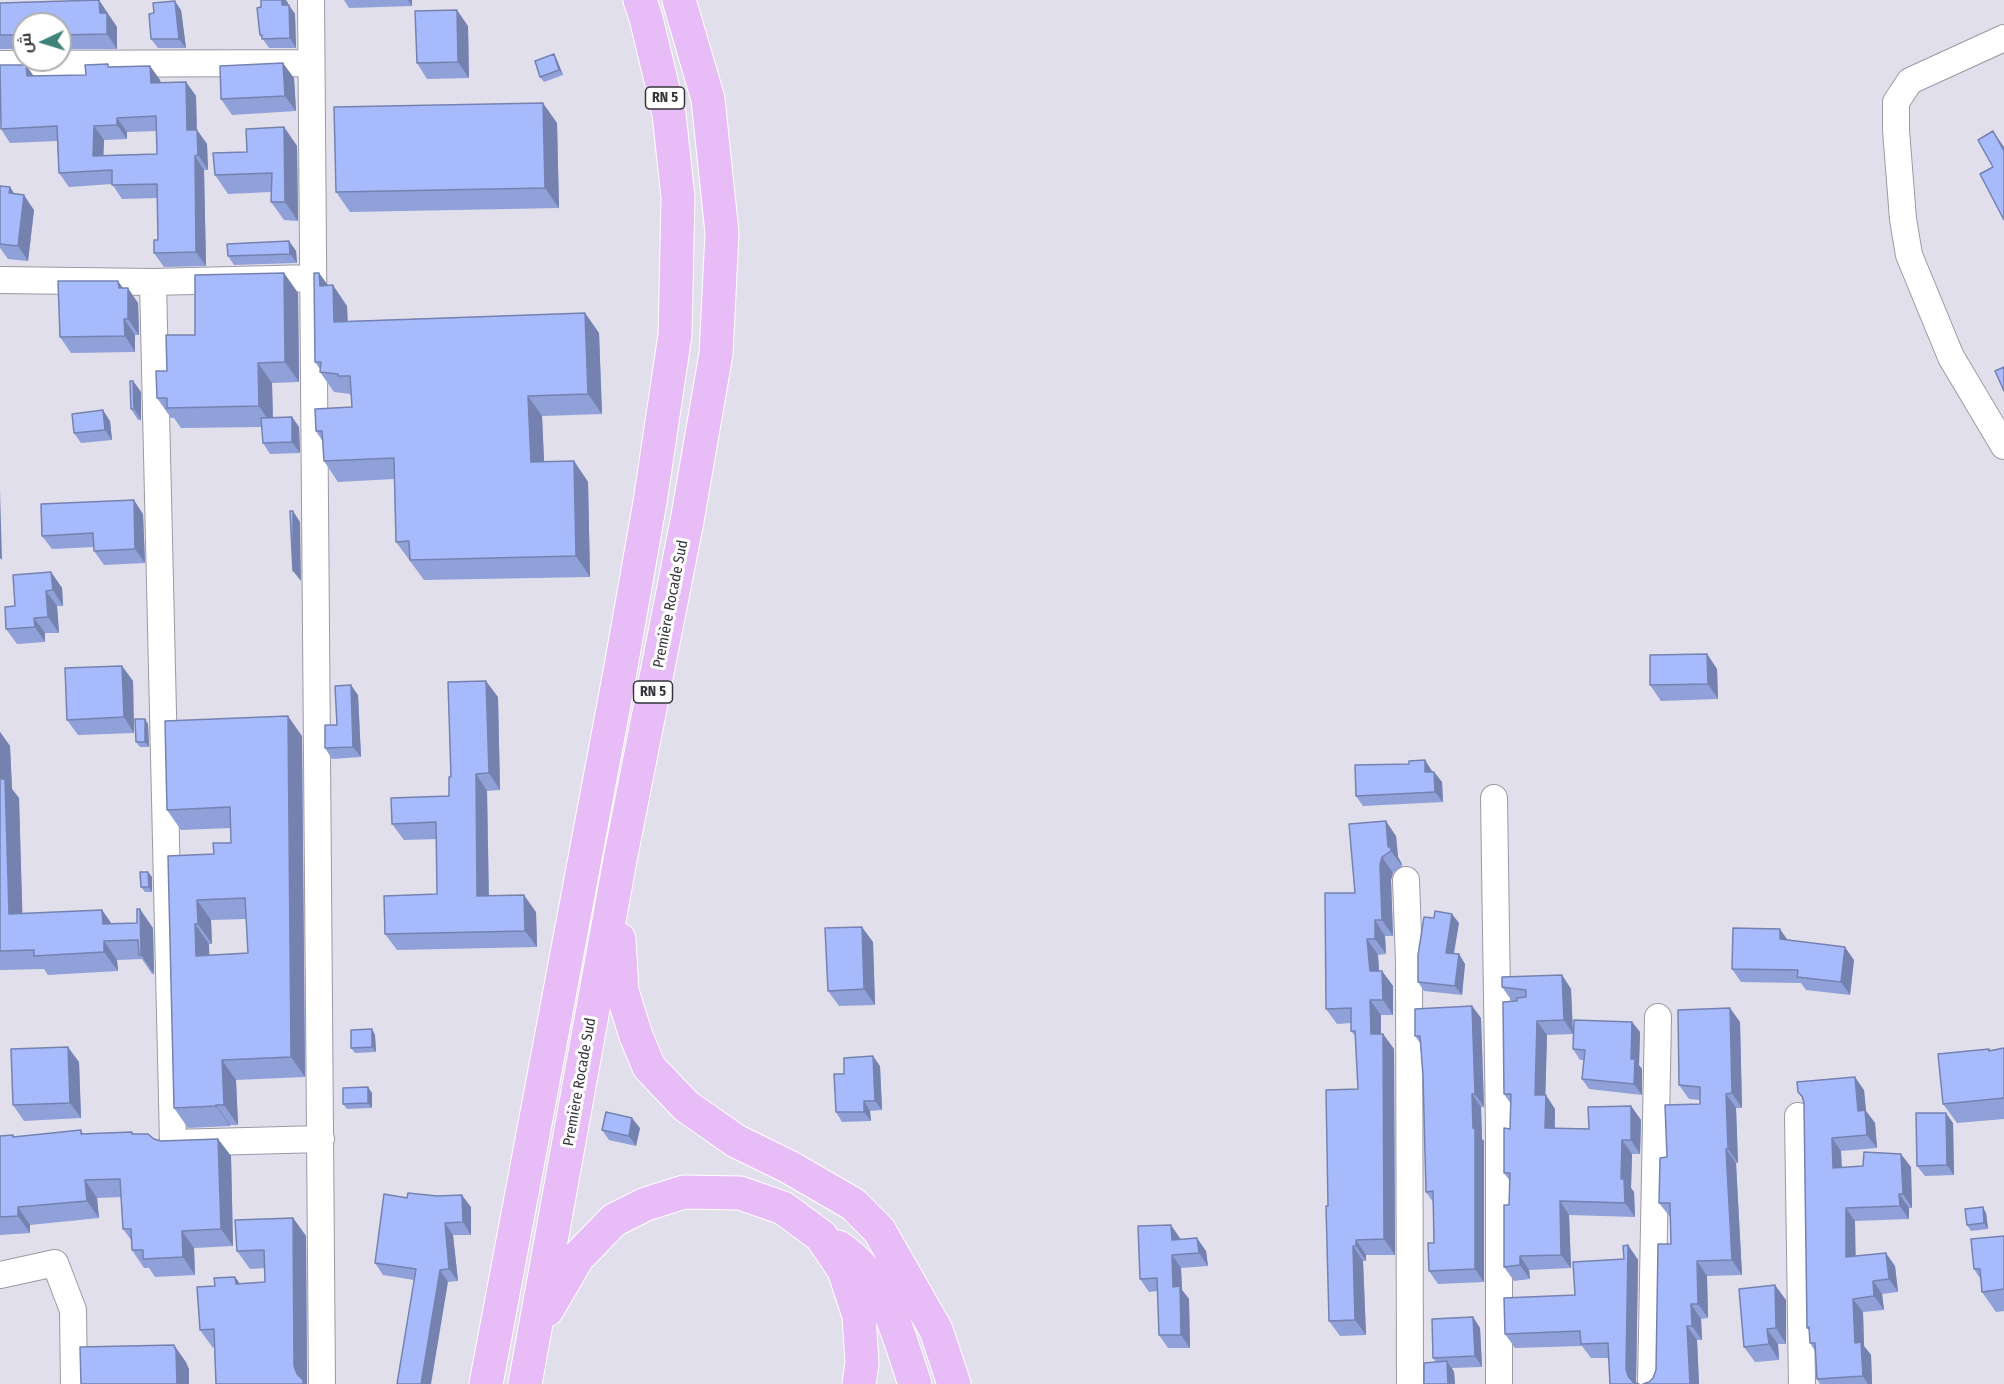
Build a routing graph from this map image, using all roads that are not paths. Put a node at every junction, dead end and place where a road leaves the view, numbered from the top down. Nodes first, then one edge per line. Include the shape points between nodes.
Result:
1 (310, 0) edge
2 (640, 0) edge
3 (679, 0) edge
4 (2002, 44) edge
5 (311, 63) junction
6 (0, 64) edge
7 (312, 278) junction
8 (0, 280) edge
9 (153, 282) junction
10 (2004, 446) edge
11 (1494, 798) dead end
12 (620, 860) junction
13 (1406, 880) dead end
14 (1658, 1017) dead end
15 (1798, 1116) dead end
16 (321, 1139) junction
17 (821, 1236) junction
18 (0, 1275) edge
19 (74, 1384) edge
20 (322, 1384) edge
21 (486, 1384) edge
22 (527, 1384) edge
23 (860, 1384) edge
24 (915, 1384) edge
25 (954, 1384) edge
26 (1410, 1384) edge
27 (1499, 1384) edge
28 (1651, 1384) edge
29 (1802, 1384) edge

1 - 5 street
2 - 21 highway, RN 5 via 669,114 678,197 675,335 620,672
3 - 12 highway, Première Rocade Sud / RN 5 via 708,99 722,233 716,354
4 - 10 street via 1910,81 1896,102 1896,130 1909,255 1951,357
5 - 6 street
5 - 7 street
7 - 9 street
7 - 16 street
8 - 9 street
9 - 16 street via 172,1143
11 - 27 street
12 - 22 highway, Première Rocade Sud / RN 5
12 - 25 highway via 622,992 649,1067 686,1106 736,1141 853,1204 879,1230 936,1330
13 - 26 street
14 - 28 street
15 - 29 street
16 - 20 street
17 - 22 highway via 783,1208 740,1192 684,1192 614,1220 578,1257 546,1311
17 - 23 highway via 844,1270 859,1316
17 - 24 highway via 849,1255 873,1280 890,1310
18 - 19 street via 55,1263 73,1310

